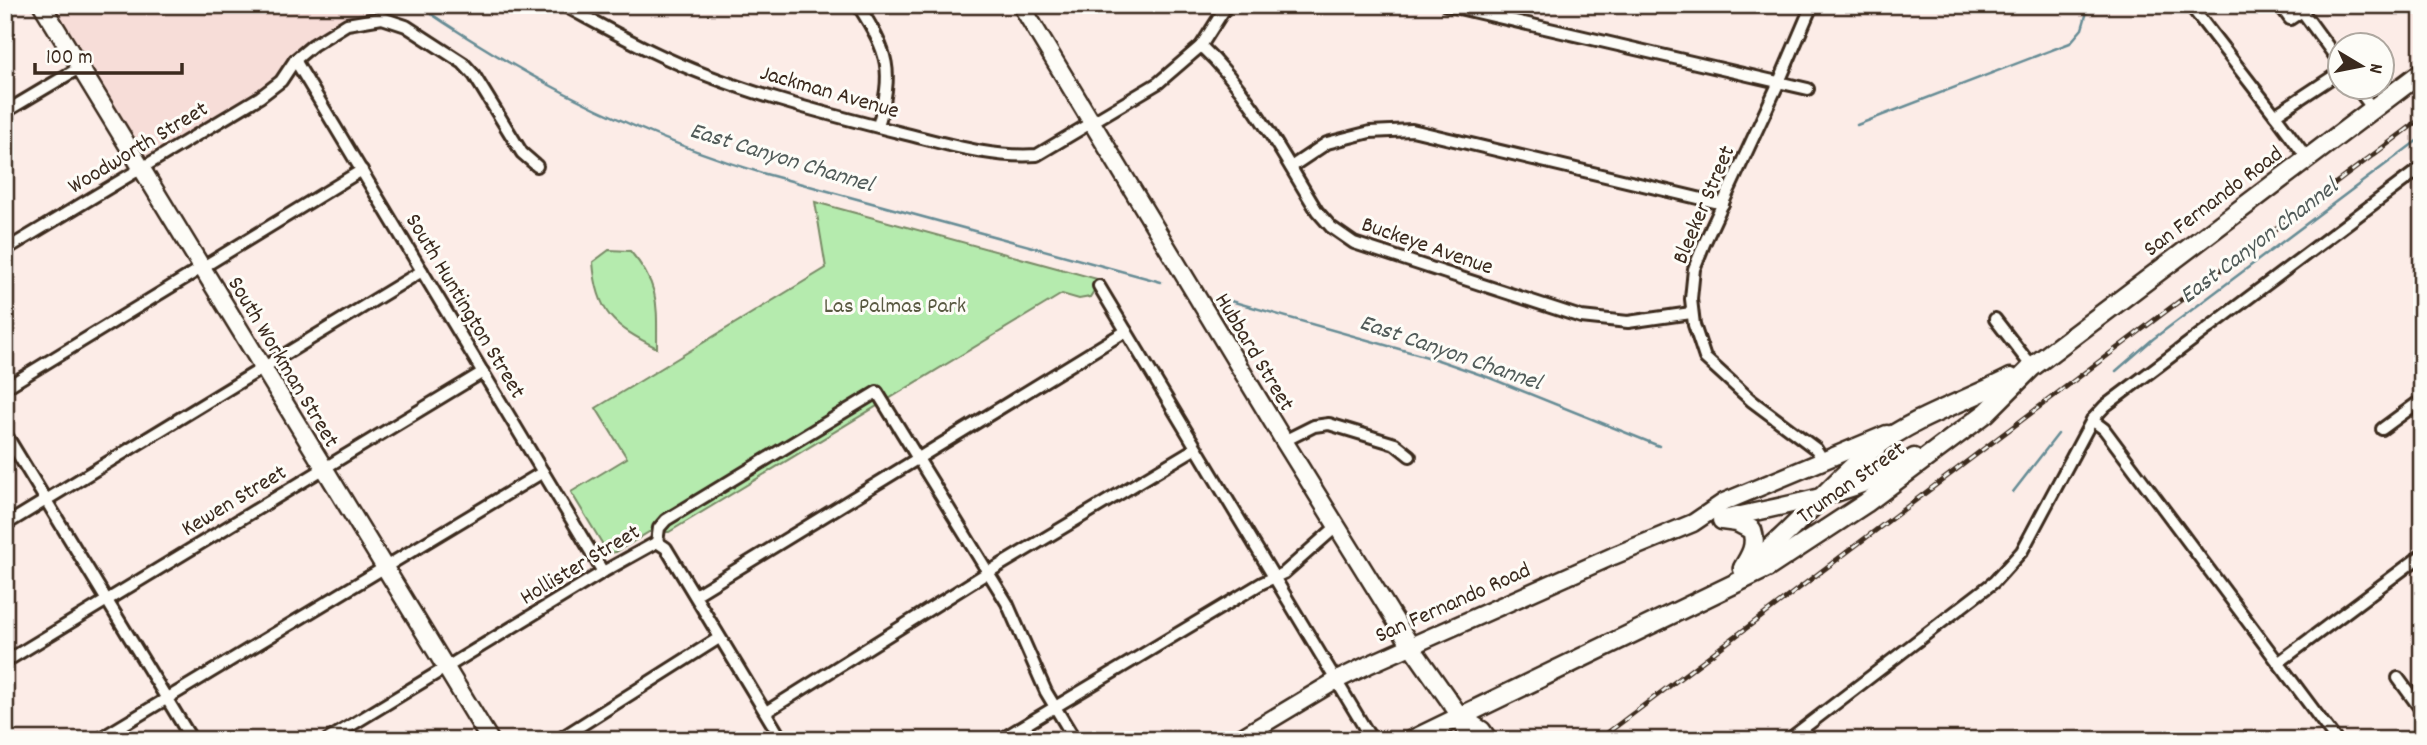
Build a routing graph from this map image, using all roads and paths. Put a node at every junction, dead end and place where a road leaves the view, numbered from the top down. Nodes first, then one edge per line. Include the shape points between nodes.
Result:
1 (42, 5) edge
2 (563, 5) edge
3 (858, 5) edge
4 (1021, 5) edge
5 (1227, 5) edge
6 (1446, 5) edge
7 (1812, 5) edge
8 (2189, 5) edge
9 (2280, 5) edge
10 (2326, 44) edge
11 (1201, 46) junction
12 (295, 60) junction
13 (79, 68) junction
14 (2422, 72) edge
15 (2326, 81) edge
16 (1779, 82) junction
17 (1808, 89) dead end
18 (2368, 102) edge
19 (2373, 109) junction
20 (5, 112) edge
21 (2275, 116) junction
22 (1092, 121) junction
23 (878, 127) junction
24 (2307, 158) junction
25 (537, 166) dead end
26 (1291, 167) junction
27 (2422, 167) edge
28 (140, 168) junction
29 (362, 170) junction
30 (1723, 204) junction
31 (5, 250) edge
32 (201, 268) junction
33 (422, 271) junction
34 (1099, 286) dead end
35 (1691, 313) junction
36 (1995, 319) dead end
37 (1126, 331) junction
38 (2032, 367) junction
39 (262, 368) junction
40 (483, 372) junction
41 (5, 388) edge
42 (2004, 393) junction
43 (2422, 412) edge
44 (2092, 420) junction
45 (1912, 424) junction
46 (2382, 429) dead end
47 (5, 433) edge
48 (1284, 441) junction
49 (1196, 448) junction
50 (1410, 456) dead end
51 (919, 457) junction
52 (1823, 460) junction
53 (324, 468) junction
54 (543, 472) junction
55 (1822, 495) junction
56 (46, 500) junction
57 (1722, 520) junction
58 (1693, 523) junction
59 (5, 525) edge
60 (1337, 526) junction
61 (657, 542) junction
62 (2422, 555) edge
63 (385, 569) junction
64 (1742, 570) junction
65 (603, 572) junction
66 (987, 573) junction
67 (1275, 577) junction
68 (1713, 593) junction
69 (695, 595) junction
70 (107, 600) junction
71 (719, 638) junction
72 (1411, 646) junction
73 (5, 662) edge
74 (2278, 663) junction
75 (445, 667) junction
76 (2398, 677) dead end
77 (1336, 680) junction
78 (167, 698) junction
79 (1053, 706) junction
80 (2422, 711) edge
81 (766, 712) junction
82 (1460, 716) junction
83 (779, 739) edge
84 (98, 740) edge
85 (192, 740) edge
86 (327, 740) edge
87 (490, 740) edge
88 (558, 740) edge
89 (1000, 740) edge
90 (1075, 740) edge
91 (1237, 740) edge
92 (1373, 740) edge
93 (1412, 740) edge
94 (1470, 740) edge
95 (1489, 740) edge
96 (1788, 740) edge
97 (2336, 740) edge

1 - 13 main road, South Workman Street
2 - 23 street, Jackman Avenue via 654,53 734,85
3 - 23 street via 880,39 886,62 888,85
4 - 22 main road, Hubbard Street
5 - 11 street, Jackman Avenue
6 - 16 street
7 - 16 street, Bleeker Street
8 - 21 street
9 - 10 street via 2290,19 2302,11
11 - 22 street, Jackman Avenue via 1158,83
11 - 26 street, Buckeye Avenue via 1231,77
12 - 25 street, Woodworth Street via 347,24 382,18 405,26 463,63 522,153
12 - 28 street, Woodworth Street via 281,81 260,97
12 - 29 street, South Huntington Street
13 - 20 street
13 - 28 main road, South Workman Street
14 - 19 main road, San Fernando Road
15 - 21 street
16 - 17 street
16 - 30 street, Bleeker Street
18 - 19 street
19 - 24 main road, San Fernando Road
21 - 24 street
22 - 23 street, Jackman Avenue via 1037,155 1024,156 984,153
22 - 48 main road, Hubbard Street
24 - 38 main road, San Fernando Road
26 - 30 street via 1327,143 1370,132 1412,130
26 - 35 street, Buckeye Avenue via 1331,227 1377,253 1581,317 1628,323
27 - 44 street
28 - 31 street, Woodworth Street
28 - 32 main road, South Workman Street
29 - 32 street
29 - 33 street, South Huntington Street
30 - 35 street, Bleeker Street via 1694,269
32 - 39 main road, South Workman Street
32 - 41 street
33 - 39 street
33 - 40 street, South Huntington Street
34 - 37 street
35 - 52 street, Bleeker Street via 1705,358 1816,449
36 - 38 street
37 - 49 street
37 - 51 street
38 - 42 main road, San Fernando Road
38 - 45 main road, San Fernando Road
39 - 53 main road, South Workman Street
39 - 56 street
40 - 53 street, Kewen Street
40 - 54 street, South Huntington Street
42 - 55 main road, San Fernando Road via 1895,470 1866,484
42 - 68 main road, Truman Street via 1986,413 1866,503 1767,568
43 - 46 street via 2416,404
44 - 74 street via 2104,429
44 - 96 street via 2031,537 2011,565
45 - 52 main road, San Fernando Road
45 - 55 main road, Truman Street via 1865,456
47 - 56 street
48 - 50 street via 1329,424 1395,444
48 - 60 main road, Hubbard Street
49 - 66 street
49 - 67 street
51 - 61 street, Hollister Street via 877,392 663,523
51 - 66 street
51 - 69 street
52 - 58 main road, San Fernando Road via 1724,502
53 - 63 main road, South Workman Street
53 - 70 street, Kewen Street
54 - 63 street
54 - 65 street, South Huntington Street
55 - 57 main road, San Fernando Road
55 - 64 main road, Truman Street
56 - 59 street
56 - 70 street
57 - 58 main road, San Fernando Road
57 - 64 main road via 1752,530 1752,553
58 - 72 main road, San Fernando Road
60 - 67 street
60 - 72 main road, Hubbard Street
61 - 65 street, Hollister Street
61 - 69 street via 666,548
62 - 74 street
63 - 75 main road, South Workman Street
63 - 78 street
64 - 68 main road, Truman Street
65 - 75 street, Hollister Street
66 - 79 street via 1007,603
66 - 81 street
67 - 77 street
67 - 79 street
68 - 82 main road, Truman Street
69 - 71 street
70 - 73 street, Kewen Street
70 - 78 street
71 - 81 street
71 - 88 street
72 - 77 main road, San Fernando Road
72 - 82 main road, Hubbard Street
74 - 97 street
75 - 86 street, Hollister Street
75 - 87 main road, South Workman Street
76 - 80 street
77 - 91 main road, San Fernando Road
77 - 92 street
78 - 84 street
78 - 85 street
79 - 89 street
79 - 90 street
81 - 83 street
82 - 93 main road, Truman Street
82 - 94 main road, Hubbard Street
82 - 95 main road, Hubbard Street

